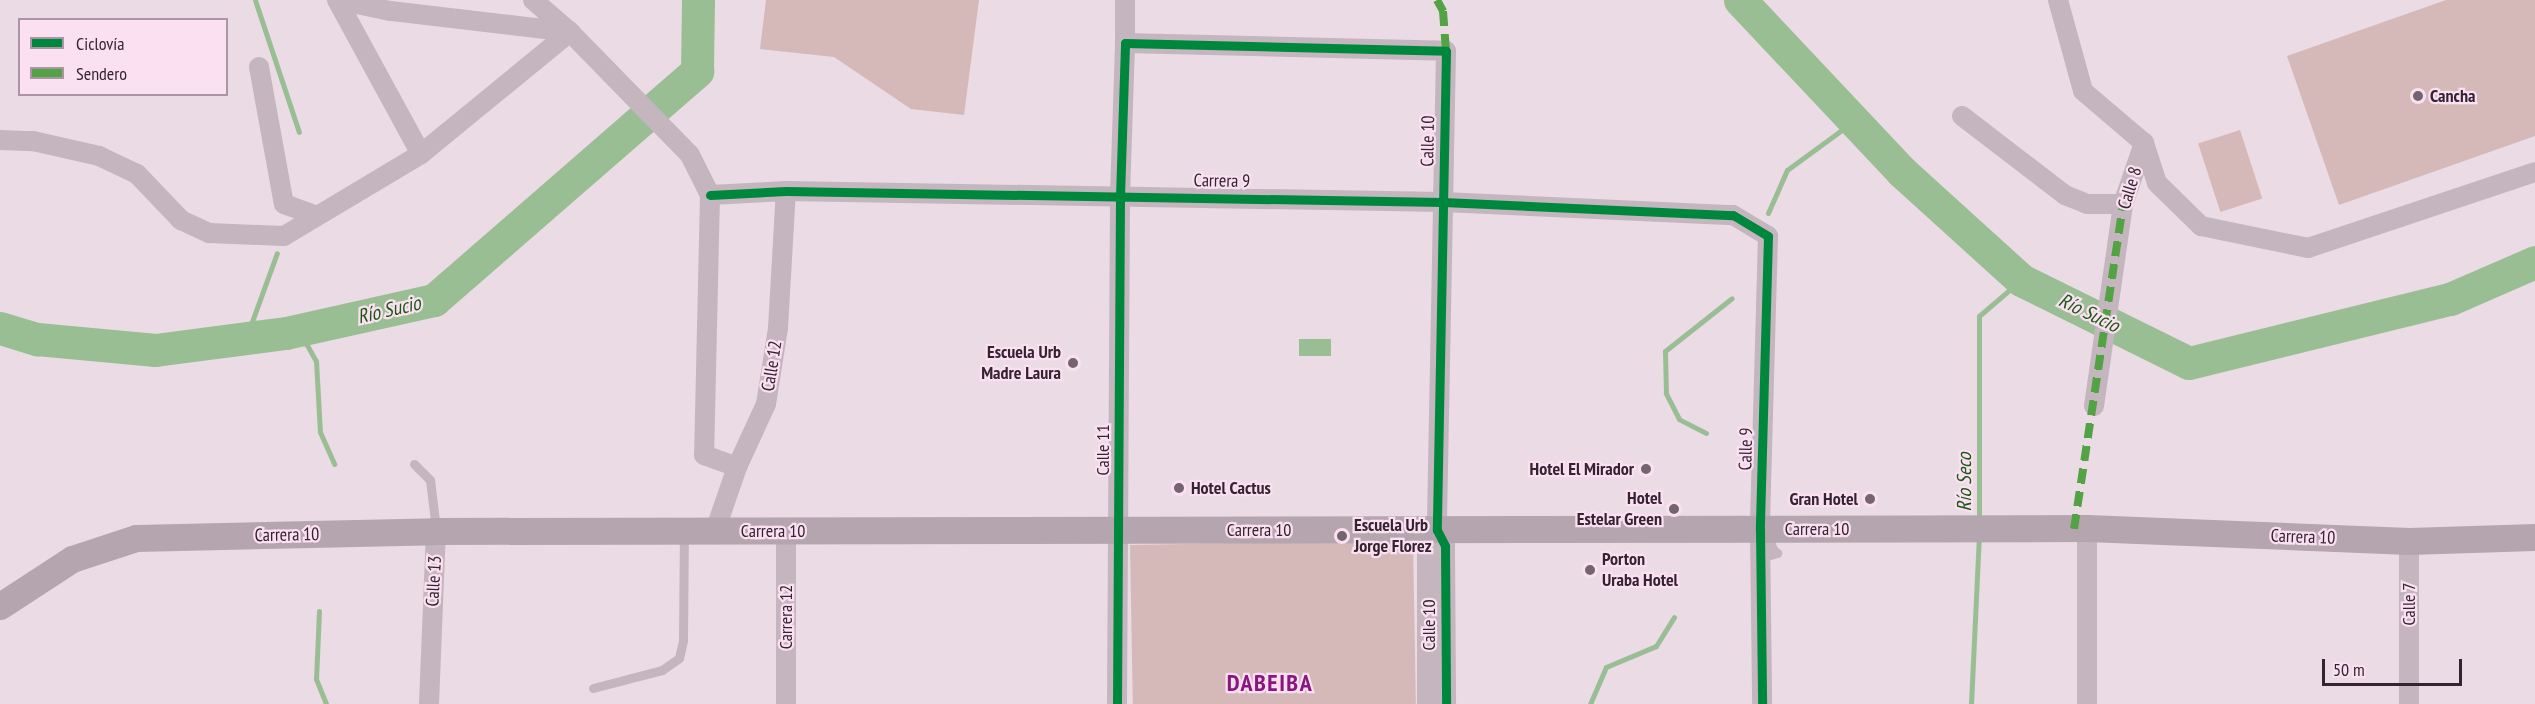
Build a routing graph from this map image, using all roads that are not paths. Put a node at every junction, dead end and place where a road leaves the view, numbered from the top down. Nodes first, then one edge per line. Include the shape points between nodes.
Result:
1 (338, 0) edge
2 (533, 0) edge
3 (1125, 0) edge
4 (2058, 0) edge
5 (570, 32) junction
6 (1125, 43) junction
7 (259, 67) dead end
8 (1962, 116) dead end
9 (0, 140) edge
10 (2144, 143) junction
11 (421, 154) junction
12 (2535, 172) edge
13 (786, 191) junction
14 (710, 195) junction
15 (1120, 196) junction
16 (1443, 201) junction
17 (2122, 204) junction
18 (314, 215) junction
19 (1733, 215) joint
20 (2094, 406) dead end
21 (414, 464) dead end
22 (737, 467) junction
23 (2087, 528) junction
24 (1765, 529) junction
25 (1120, 530) junction
26 (1437, 530) junction
27 (436, 531) junction
28 (684, 531) junction
29 (715, 531) junction
30 (786, 531) junction
31 (2535, 537) edge
32 (2409, 540) junction
33 (0, 606) edge
34 (593, 688) dead end
35 (429, 704) edge
36 (786, 704) edge
37 (1117, 704) edge
38 (1426, 704) edge
39 (1446, 704) edge
40 (1762, 704) edge
41 (2087, 704) edge
42 (2409, 704) edge

1 - 5 street via 390,11
1 - 11 street
2 - 5 street
3 - 6 street
4 - 10 street, Calle 8 via 2083,91
5 - 11 street
5 - 14 street via 690,154
6 - 15 street
6 - 16 street, Calle 10 via 1446,51
7 - 18 street via 284,204
8 - 17 street via 2065,195 2087,204
9 - 18 street via 33,141 99,156 137,174 181,220 209,233 284,236
10 - 12 street via 2157,183 2201,226 2308,248
10 - 17 street, Calle 8
11 - 18 street
13 - 14 street, Carrera 9
13 - 15 street, Carrera 9
13 - 22 street, Calle 12 via 778,328 766,404
14 - 22 street via 704,455
15 - 16 street, Carrera 9
15 - 25 street, Calle 11
16 - 19 street, Carrera 9
16 - 26 street, Calle 10
17 - 20 street, Calle 8
19 - 24 street, Calle 9 via 1768,236
21 - 27 lane, Calle 13 via 430,480
22 - 29 street, Calle 12
23 - 24 main road, Carrera 10 via 1809,533
23 - 32 main road, Carrera 10
23 - 41 street
24 - 26 main road, Carrera 10
24 - 40 street, Calle 9 via 1761,558
25 - 26 main road, Carrera 10
25 - 30 main road, Carrera 10
25 - 37 street, Calle 11
26 - 38 street, Calle 10 via 1427,544
26 - 39 street, Calle 10 via 1445,546
27 - 28 main road, Carrera 10
27 - 33 main road, Carrera 10 via 136,538 72,559
27 - 35 street, Calle 13
28 - 29 main road, Carrera 10
28 - 34 lane via 683,640 679,658 662,670
29 - 30 main road, Carrera 10
30 - 36 street, Carrera 12
31 - 32 main road, Carrera 10
32 - 42 street, Calle 7

